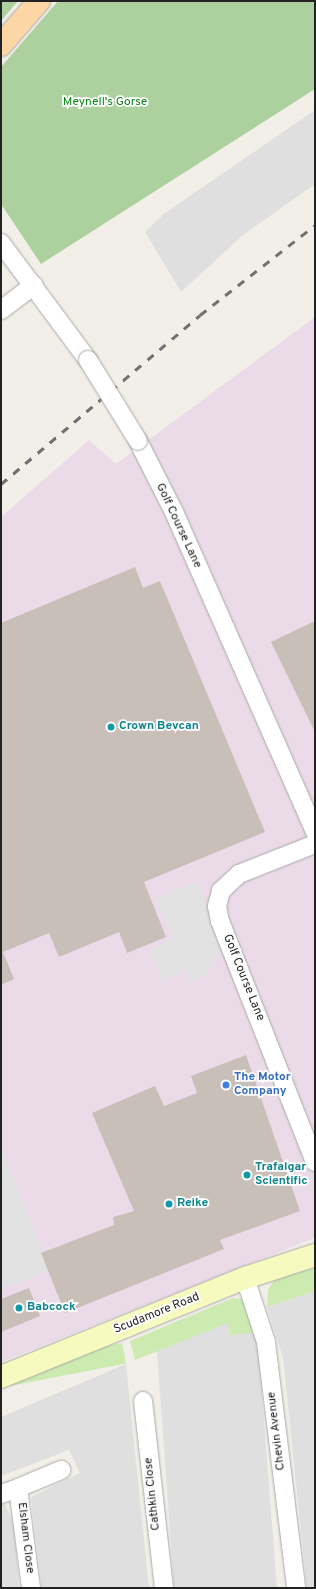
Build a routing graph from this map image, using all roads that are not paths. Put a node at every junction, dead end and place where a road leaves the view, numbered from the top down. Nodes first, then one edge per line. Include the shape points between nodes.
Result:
1 (39, 1) edge
2 (1, 45) edge
3 (1, 243) edge
4 (34, 285) junction
5 (1, 310) edge
6 (315, 832) edge
7 (315, 844) edge
8 (315, 1162) edge
9 (315, 1255) edge
10 (245, 1278) junction
11 (1, 1377) edge
12 (143, 1401) dead end
13 (61, 1470) dead end
14 (18, 1488) junction
15 (1, 1494) edge
16 (31, 1588) edge
17 (164, 1588) edge
18 (296, 1588) edge

1 - 2 main road
3 - 4 street, Golf Course Lane
4 - 5 street
4 - 6 street, Golf Course Lane, bridge via 88,360 138,441 174,512
7 - 8 street, Golf Course Lane via 239,874 221,891 217,906 220,921
9 - 10 street, Scudamore Road
10 - 11 street, Scudamore Road
10 - 18 street, Chevin Avenue via 266,1342
12 - 17 street, Cathkin Close
13 - 14 street, Elsham Close
14 - 15 street, Elsham Close
14 - 16 street, Elsham Close

